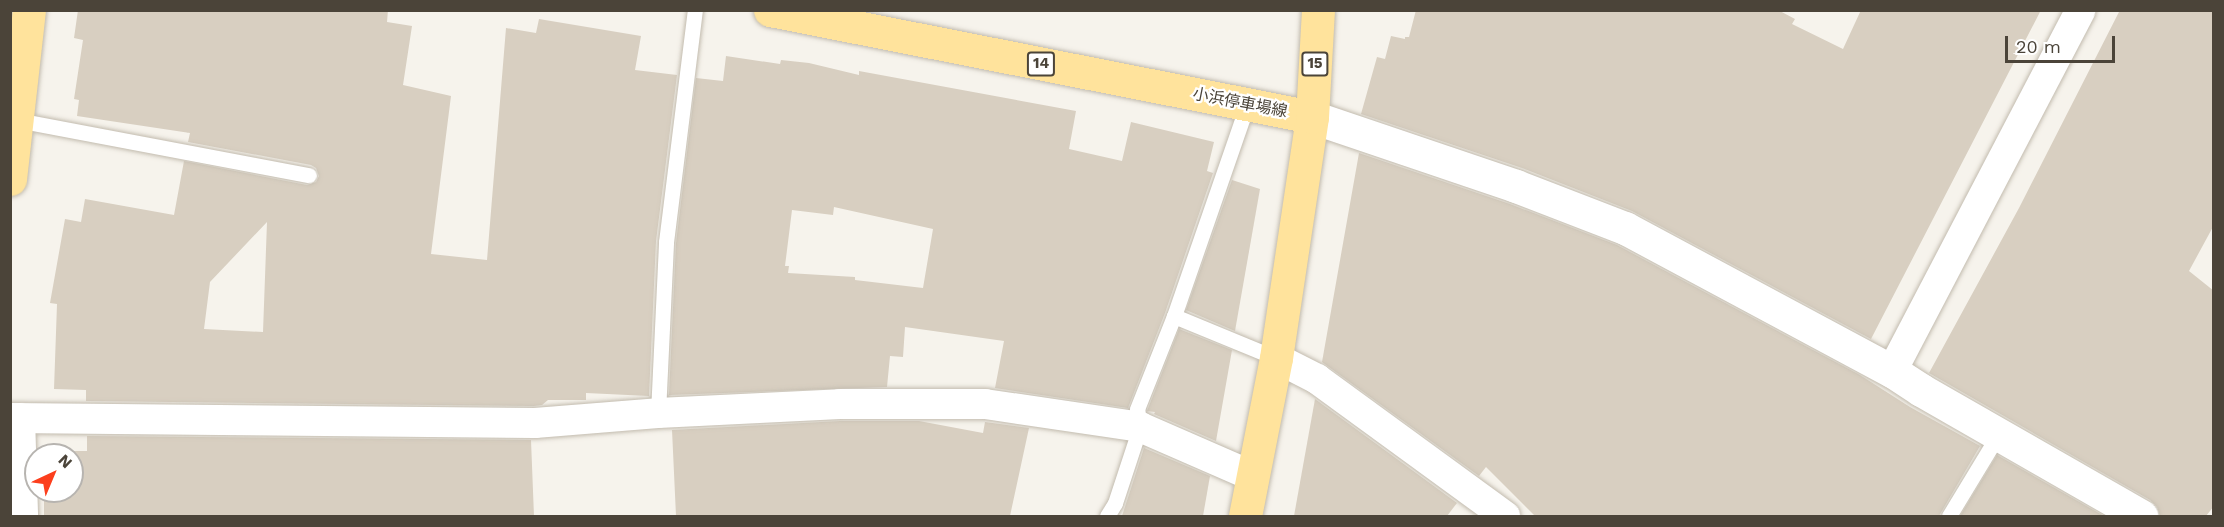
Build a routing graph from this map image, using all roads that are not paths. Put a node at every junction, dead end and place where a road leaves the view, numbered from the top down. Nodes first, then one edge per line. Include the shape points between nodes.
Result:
1 (28, 10) edge
2 (695, 10) edge
3 (1318, 10) edge
4 (2081, 10) edge
5 (779, 11) edge
6 (1247, 105) junction
7 (1312, 117) junction
8 (17, 120) junction
9 (309, 175) dead end
10 (10, 179) edge
11 (1174, 316) junction
12 (1276, 358) junction
13 (1892, 371) junction
14 (658, 413) junction
15 (15, 418) edge
16 (1140, 428) junction
17 (1998, 435) junction
18 (1252, 476) junction
19 (23, 516) edge
20 (1107, 516) edge
21 (1245, 516) edge
22 (1505, 516) edge
23 (1949, 516) edge
24 (2141, 516) edge

1 - 8 main road
2 - 14 lane via 666,242
3 - 7 main road, 15
4 - 13 street
5 - 6 main road, 小浜停車場線 / 14
6 - 7 main road, 小浜停車場線 / 14
6 - 11 lane
7 - 12 main road
7 - 13 street via 1516,186 1625,228
8 - 9 lane
8 - 10 main road
11 - 12 lane
11 - 16 lane via 1137,409
12 - 18 main road
12 - 22 street via 1317,379
13 - 17 street
14 - 15 street via 535,423
14 - 16 street via 840,404 985,404
15 - 19 street
16 - 18 street
16 - 20 lane
17 - 23 lane
17 - 24 street
18 - 21 main road

